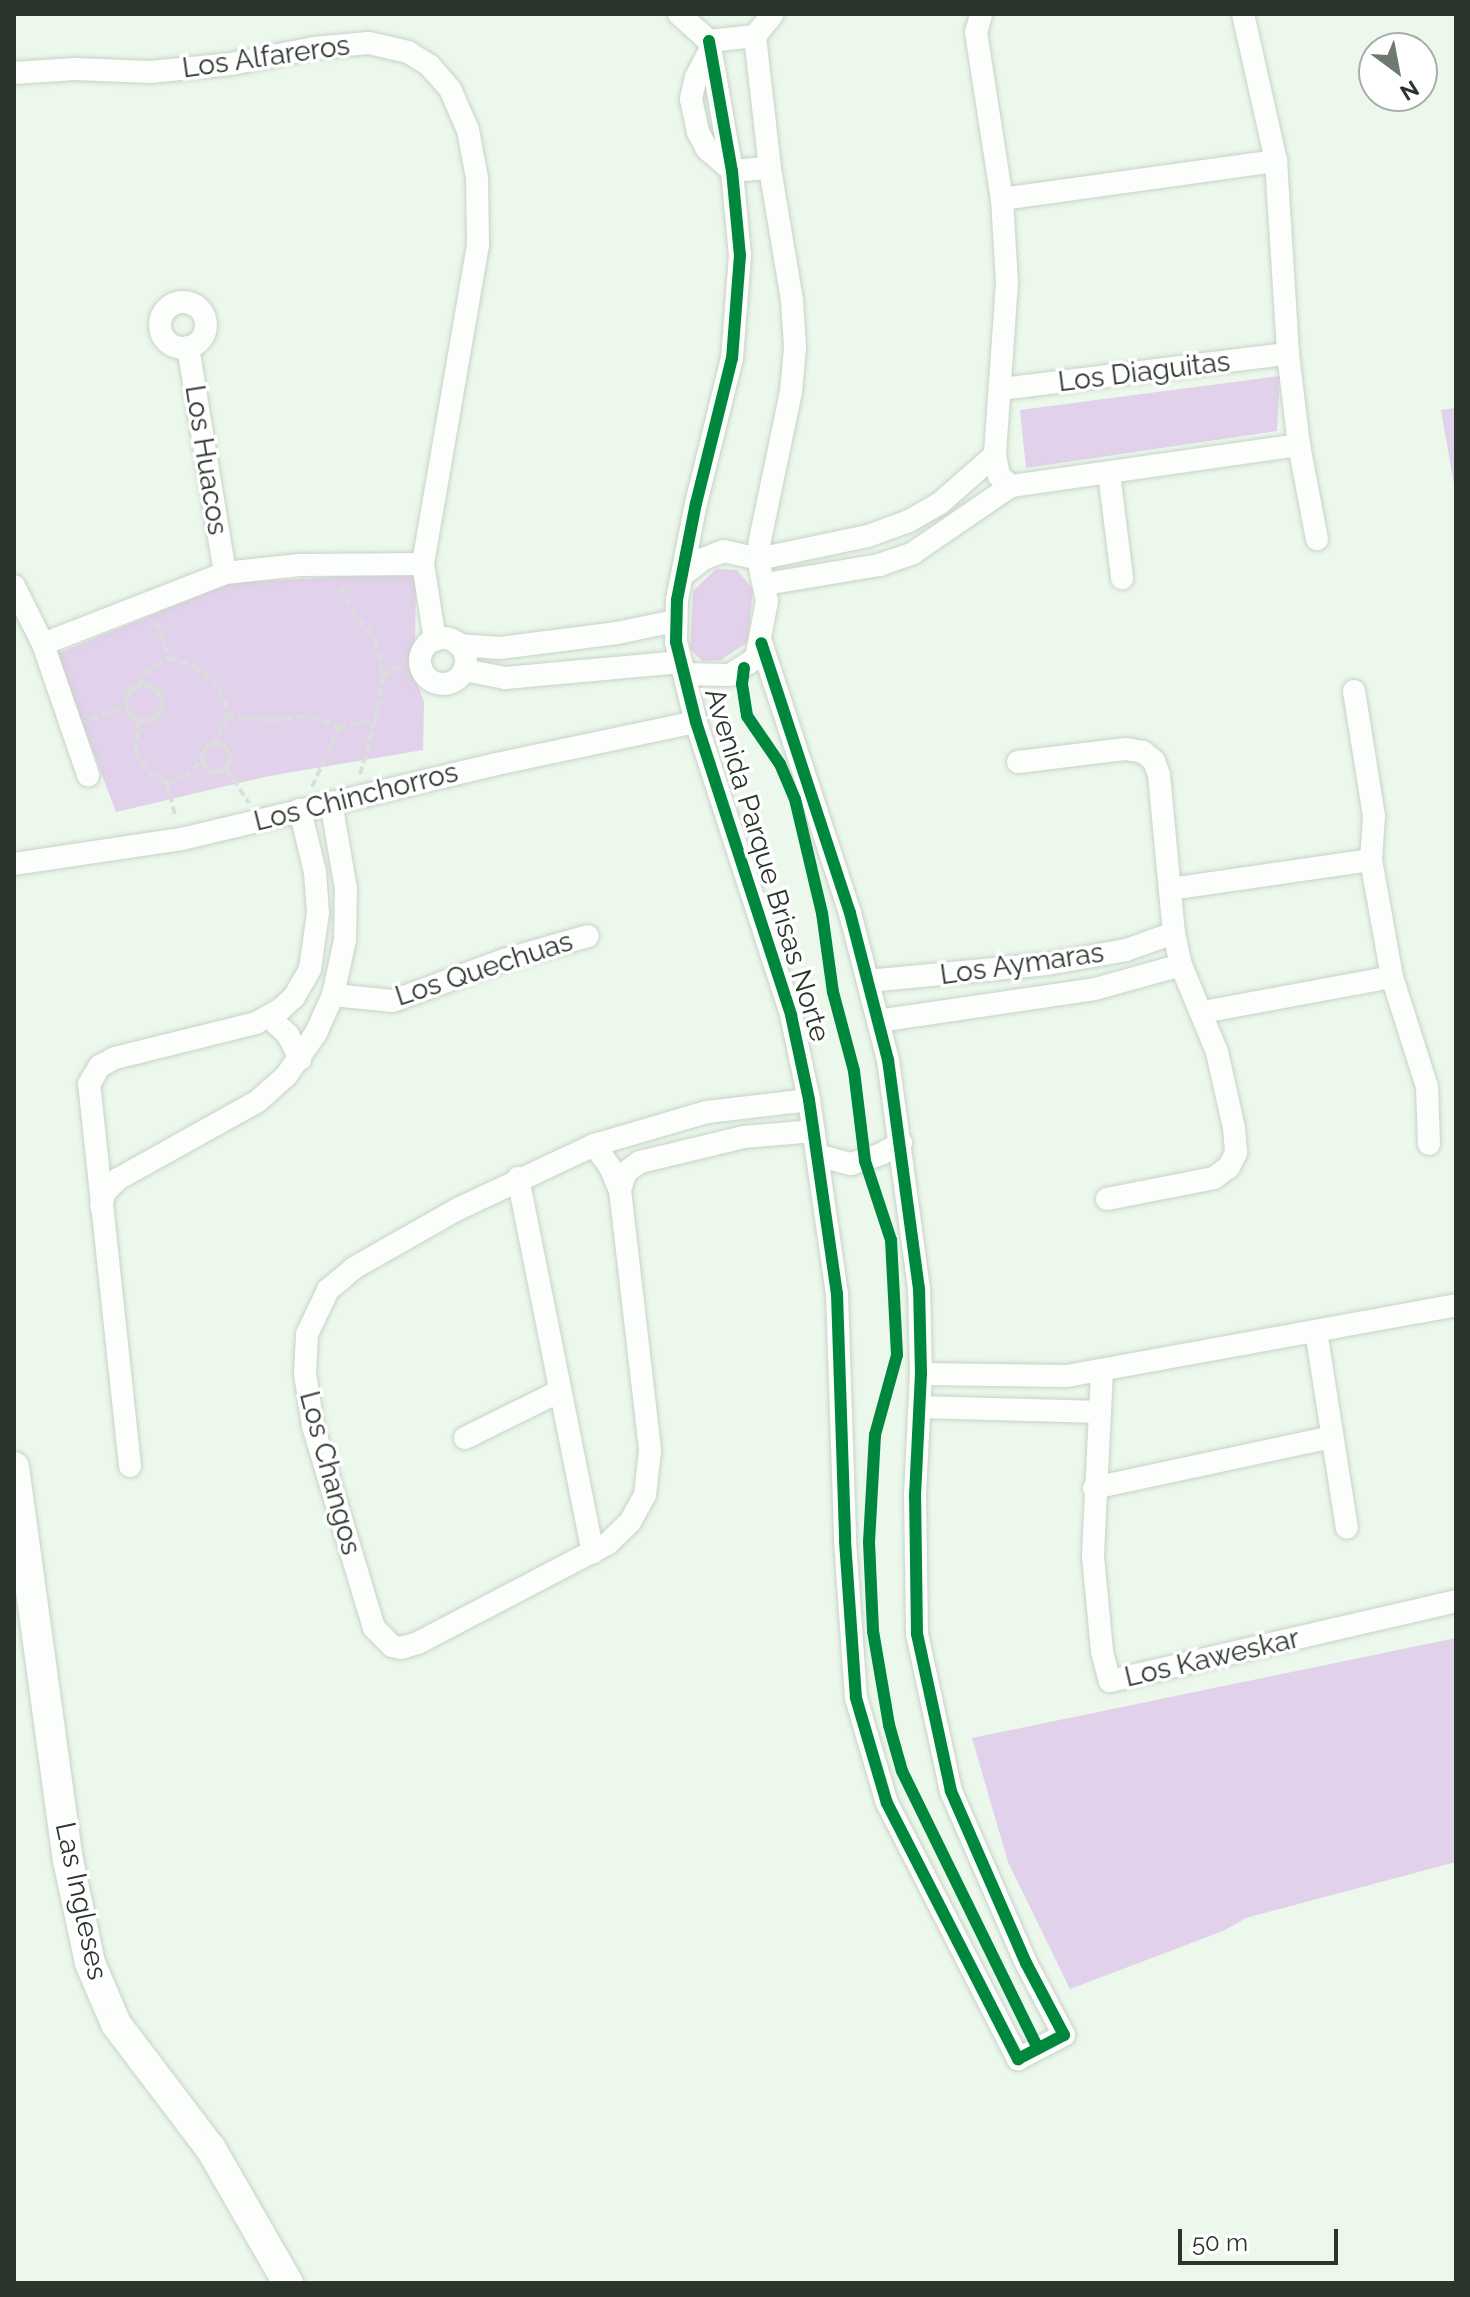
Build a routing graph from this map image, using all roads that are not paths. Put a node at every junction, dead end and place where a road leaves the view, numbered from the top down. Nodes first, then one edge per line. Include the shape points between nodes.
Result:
1 (679, 14) edge
2 (773, 14) edge
3 (981, 14) edge
4 (1243, 14) edge
5 (755, 36) junction
6 (709, 46) junction
7 (14, 73) edge
8 (1276, 161) junction
9 (770, 168) junction
10 (732, 171) junction
11 (1002, 199) junction
12 (188, 347) dead end
13 (1288, 354) junction
14 (1001, 389) junction
15 (1299, 445) junction
16 (995, 455) junction
17 (1109, 473) junction
18 (1011, 486) junction
19 (1317, 539) dead end
20 (758, 559) junction
21 (423, 564) junction
22 (225, 573) junction
23 (684, 574) junction
24 (1122, 578) dead end
25 (766, 584) junction
26 (14, 586) edge
27 (675, 621) junction
28 (761, 643) junction
29 (43, 644) junction
30 (429, 644) junction
31 (459, 645) junction
32 (683, 668) junction
33 (464, 670) junction
34 (1354, 691) dead end
35 (696, 722) junction
36 (1018, 762) dead end
37 (88, 775) dead end
38 (331, 802) junction
39 (300, 810) junction
40 (1371, 860) junction
41 (14, 864) edge
42 (1170, 889) junction
43 (1174, 933) junction
44 (588, 936) dead end
45 (1181, 965) junction
46 (1392, 977) junction
47 (868, 981) junction
48 (333, 995) junction
49 (1203, 1012) junction
50 (269, 1017) junction
51 (878, 1021) junction
52 (300, 1059) junction
53 (809, 1100) junction
54 (814, 1131) junction
55 (901, 1143) junction
56 (1429, 1144) dead end
57 (594, 1145) junction
58 (94, 1147) junction
59 (817, 1155) junction
60 (136, 1169) junction
61 (518, 1178) junction
62 (620, 1190) junction
63 (1107, 1199) dead end
64 (101, 1206) junction
65 (1456, 1305) edge
66 (1316, 1331) junction
67 (1102, 1371) junction
68 (921, 1374) junction
69 (560, 1391) junction
70 (920, 1407) junction
71 (1100, 1412) junction
72 (1332, 1437) junction
73 (465, 1438) dead end
74 (130, 1466) dead end
75 (14, 1467) edge
76 (1094, 1488) junction
77 (1347, 1528) dead end
78 (593, 1553) junction
79 (1456, 1601) edge
80 (288, 2283) edge

1 - 6 street
2 - 5 street
3 - 11 street via 976,32
4 - 8 street
5 - 6 street
5 - 9 street
6 - 10 street, Avenida Parque Brisas Norte
7 - 21 street, Los Alfareros via 150,72 369,43 408,52 430,66 450,89 468,130 477,178 478,245
8 - 11 street
8 - 13 street
9 - 10 street
9 - 20 street via 795,347
10 - 23 street, Avenida Parque Brisas Norte via 740,255 732,358
11 - 14 street via 1007,282
12 - 22 street, Los Huacos
13 - 14 street, Los Diaguitas
13 - 15 street
14 - 16 street
15 - 17 street
15 - 19 street
16 - 18 street via 999,476
16 - 20 street via 939,504 909,521 868,536
17 - 18 street
17 - 24 street
18 - 25 street via 913,553 879,565
20 - 23 street via 724,551
20 - 25 street
21 - 22 street via 329,564
21 - 30 street, Los Alfareros
22 - 29 street
23 - 27 street, Avenida Parque Brisas Norte
25 - 28 street
26 - 29 street
27 - 31 street via 500,648
27 - 32 street, Avenida Parque Brisas Norte
28 - 32 street via 756,658 730,675
28 - 47 street
29 - 37 street
30 - 31 street via 448,639
30 - 33 street via 422,671 433,681 447,684
31 - 33 street via 466,657
32 - 33 street via 505,678
32 - 35 street, Avenida Parque Brisas Norte
34 - 40 street via 1374,816
35 - 38 street, Los Chinchorros
35 - 53 street, Avenida Parque Brisas Norte via 791,1015
36 - 42 street via 1126,749 1154,761
38 - 39 street, Los Chinchorros
38 - 48 street via 346,918
39 - 41 street, Los Chinchorros via 182,839
39 - 50 street via 315,872 317,932 303,983
40 - 42 street
40 - 46 street
42 - 43 street
43 - 45 street
43 - 47 street, Los Aymaras via 1126,950 1047,964
44 - 48 street, Los Quechuas via 393,1001
45 - 49 street
45 - 51 street, Los Aymaras via 1095,989
46 - 49 street
46 - 56 street via 1427,1087
47 - 51 street
48 - 52 street
49 - 63 street via 1223,1075 1236,1153 1229,1167 1214,1178
50 - 52 street via 288,1035
50 - 58 street via 100,1066 87,1097
51 - 55 street
52 - 60 street via 258,1101
53 - 54 street, Avenida Parque Brisas Norte
53 - 57 street, Los Changos via 707,1112
54 - 59 street, Avenida Parque Brisas Norte
54 - 62 street via 744,1137 640,1162 626,1172
55 - 59 street via 851,1164
55 - 68 street via 919,1289
57 - 61 street, Los Changos
57 - 62 street, Los Changos
58 - 60 street via 113,1168
58 - 64 street
59 - 70 street, Avenida Parque Brisas Norte via 838,1307 856,1698 887,1803 1018,2059 1064,2035 1026,1963 951,1791 917,1634
60 - 64 street via 111,1185
61 - 69 street
61 - 78 street, Los Changos via 354,1268 328,1290 307,1334 305,1373 313,1426 374,1628 392,1646 418,1643
62 - 78 street, Los Changos via 651,1466 635,1515
64 - 74 street
65 - 66 street
66 - 67 street
66 - 72 street
67 - 68 street via 997,1378
67 - 71 street, Los Kaweskar
68 - 70 street
69 - 73 street
69 - 78 street
70 - 71 street
71 - 76 street, Los Kaweskar
72 - 76 street
72 - 77 street
75 - 80 street, Las Ingleses via 68,1860 94,1975 116,2024 211,2149
76 - 79 street, Los Kaweskar via 1093,1556 1102,1652 1110,1681

